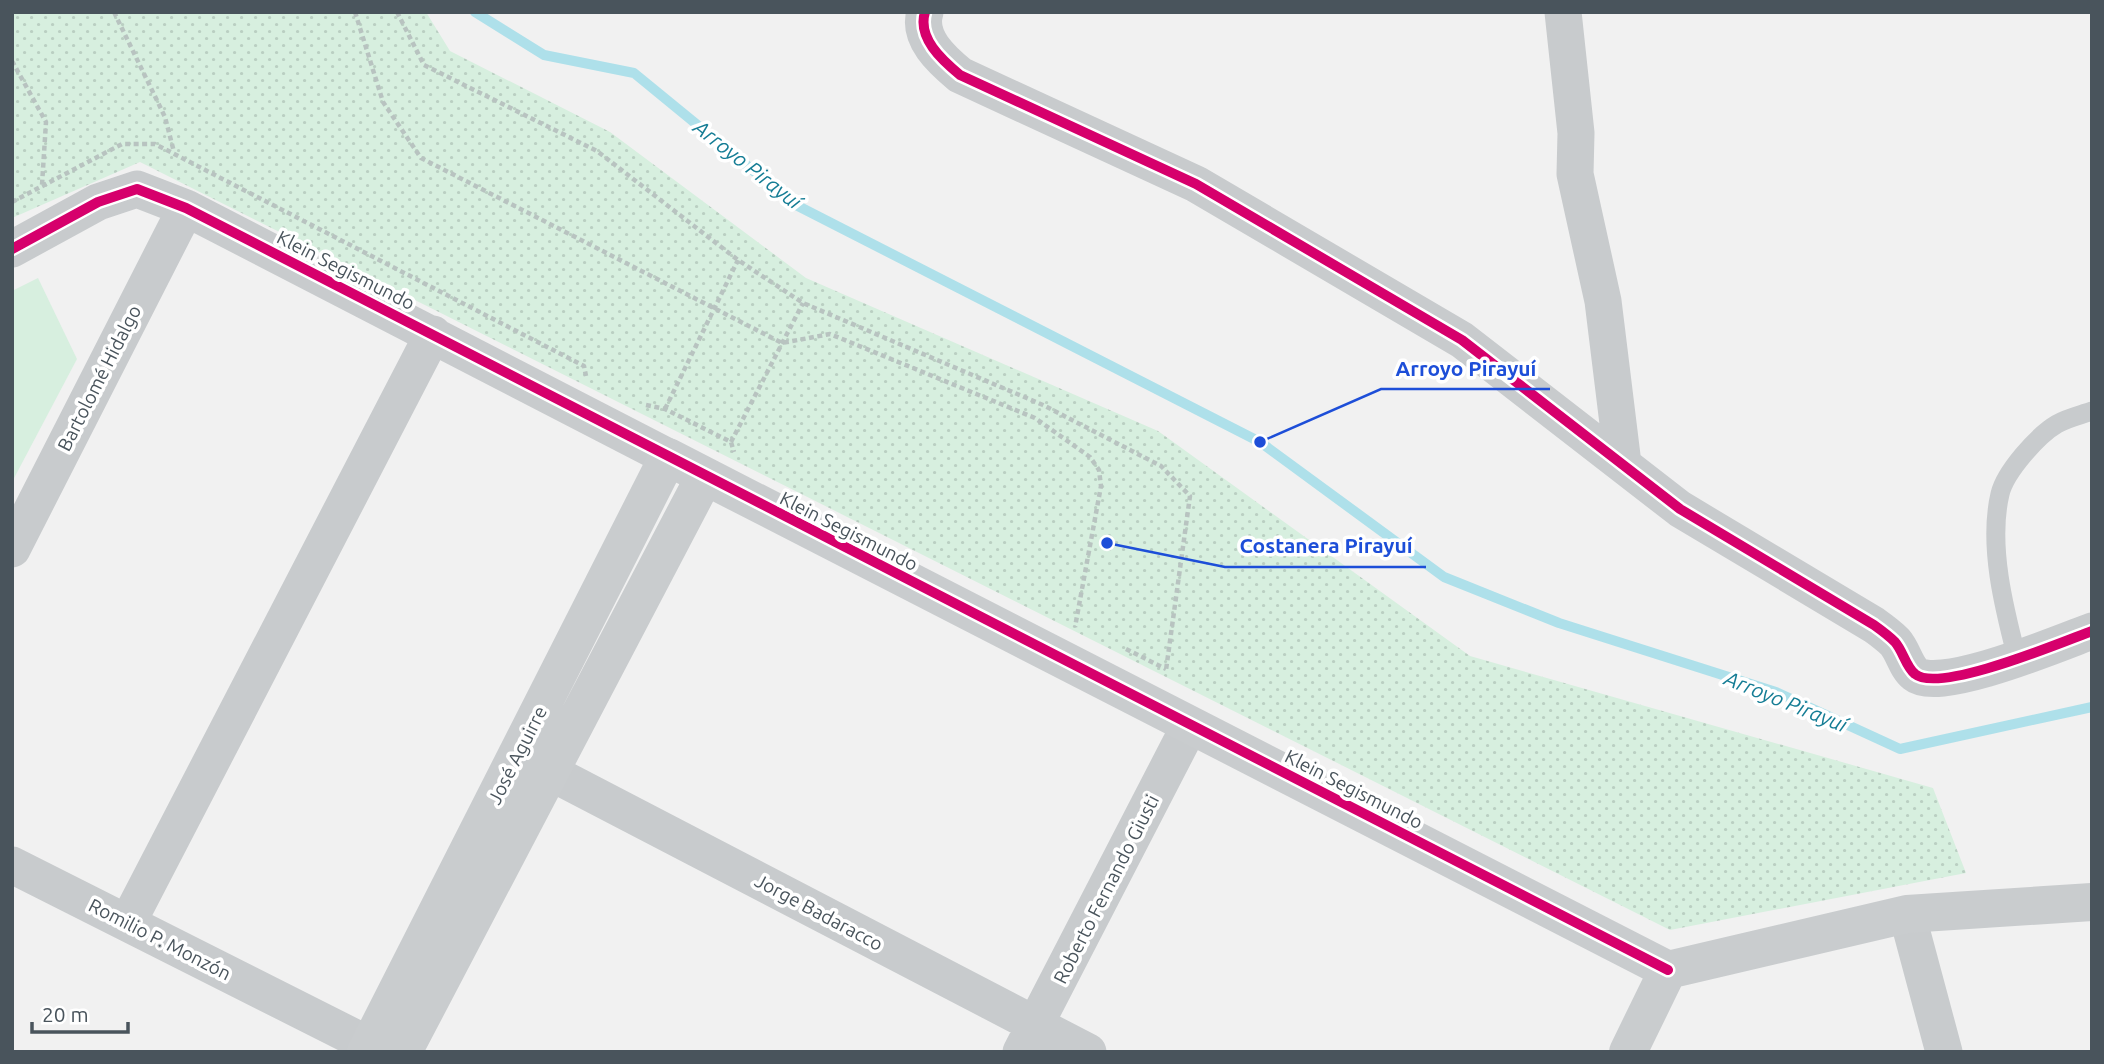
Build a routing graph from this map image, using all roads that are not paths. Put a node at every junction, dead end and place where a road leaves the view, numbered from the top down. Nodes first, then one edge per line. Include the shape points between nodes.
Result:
1 (925, 12) edge
2 (1563, 12) edge
3 (187, 208) junction
4 (12, 248) edge
5 (433, 334) junction
6 (2092, 411) edge
7 (668, 457) junction
8 (1623, 464) junction
9 (705, 477) junction
10 (12, 549) edge
11 (2092, 631) edge
12 (2017, 658) junction
13 (1190, 725) junction
14 (550, 772) junction
15 (12, 865) edge
16 (2092, 902) edge
17 (1907, 914) junction
18 (128, 922) junction
19 (1668, 970) junction
20 (1028, 1038) edge
21 (381, 1050) edge
22 (1088, 1052) edge
23 (1628, 1052) edge
24 (1944, 1052) edge

1 - 8 street via 923,21 935,54 960,75 1247,212 1462,340
2 - 8 street via 1577,133 1575,174 1603,301
3 - 4 street, Klein Segismundo via 137,189 98,202
3 - 5 street, Klein Segismundo
3 - 10 street, Bartolomé Hidalgo
5 - 7 street, Klein Segismundo
5 - 18 street
6 - 12 lane via 2057,424 2022,455 2000,492 2000,593
7 - 9 street, Klein Segismundo
7 - 21 street, José Aguirre
8 - 12 street via 1680,509 1874,625 1895,642 1915,674 1928,679 1951,678
9 - 13 street, Klein Segismundo
9 - 14 street, José Aguirre
11 - 12 street
13 - 19 street, Klein Segismundo
13 - 20 street, Roberto Fernando Giusti
14 - 20 street, Jorge Badaracco
14 - 21 street, José Aguirre
15 - 18 street, Romilio P. Monzón
16 - 17 street
17 - 19 street
17 - 24 street
18 - 21 street, Romilio P. Monzón
19 - 23 street
20 - 22 street, Jorge Badaracco

